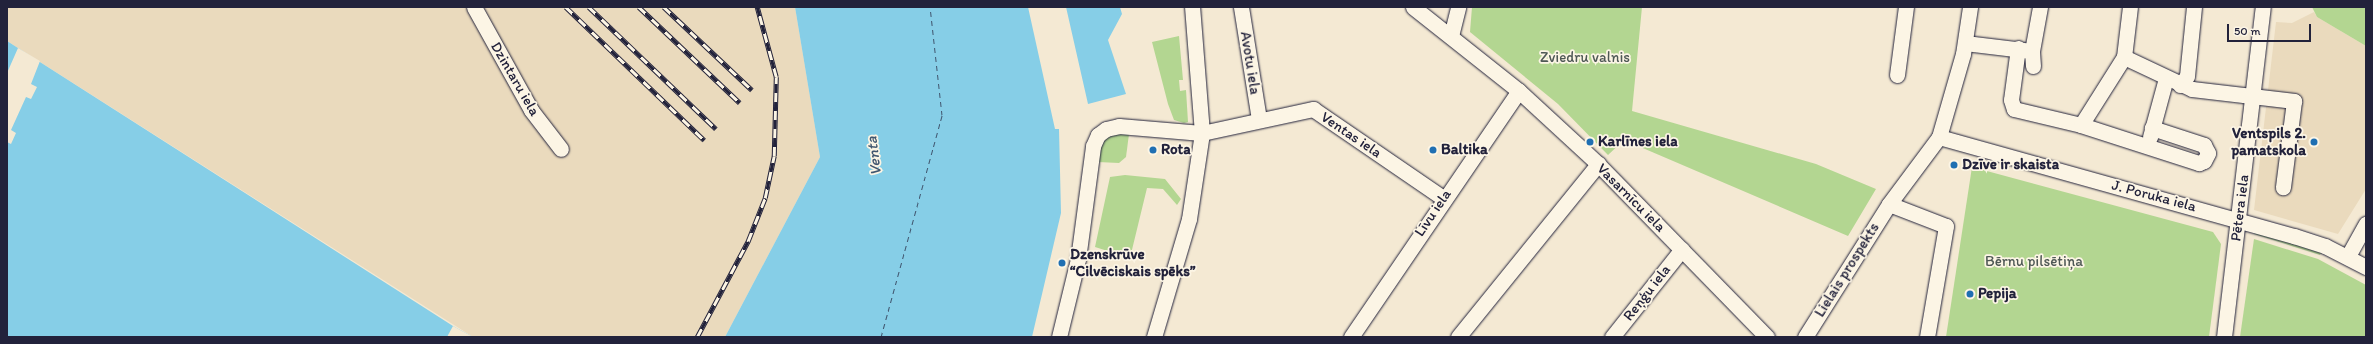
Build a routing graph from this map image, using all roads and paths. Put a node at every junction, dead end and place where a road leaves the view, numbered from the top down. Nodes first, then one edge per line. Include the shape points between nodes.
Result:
1 (474, 7) edge
2 (1192, 7) edge
3 (1241, 7) edge
4 (1413, 7) edge
5 (1458, 7) edge
6 (1906, 7) edge
7 (1970, 7) edge
8 (2040, 7) edge
9 (2130, 7) edge
10 (2194, 7) edge
11 (2263, 7) edge
12 (1451, 36) junction
13 (1965, 43) junction
14 (2028, 55) junction
15 (2124, 57) junction
16 (1897, 75) dead end
17 (2166, 78) junction
18 (2180, 85) junction
19 (1519, 91) junction
20 (2254, 94) junction
21 (1259, 119) junction
22 (2081, 125) junction
23 (2152, 128) junction
24 (1202, 133) junction
25 (1939, 137) junction
26 (2147, 146) junction
27 (561, 149) dead end
28 (1598, 164) junction
29 (2283, 187) dead end
30 (1443, 198) junction
31 (1889, 204) junction
32 (2238, 220) junction
33 (2366, 224) edge
34 (1682, 249) junction
35 (2348, 256) junction
36 (2366, 267) edge
37 (1059, 337) edge
38 (1154, 337) edge
39 (1351, 337) edge
40 (1458, 337) edge
41 (1612, 337) edge
42 (1767, 337) edge
43 (1806, 337) edge
44 (1927, 337) edge
45 (2224, 337) edge

1 - 27 street, Dzintaru iela via 531,110
2 - 24 street
3 - 21 street, Avotu iela
4 - 12 street, Vasarnīcu iela
5 - 12 street
6 - 16 street
7 - 13 street, Lielais prospekts
8 - 14 street
9 - 15 street
10 - 18 street via 2187,76
11 - 20 street, Pētera iela
12 - 19 street, Vasarnīcu iela
13 - 14 street
13 - 25 street, Lielais prospekts
14 - 22 street via 2010,100 2014,109
15 - 17 street
15 - 22 street
17 - 18 street
17 - 23 street
18 - 20 street via 2193,89
19 - 28 street, Vasarnīcu iela
19 - 30 street, Līvu iela
20 - 29 street via 2294,101
20 - 32 street, Pētera iela
21 - 24 street, Ventas iela
21 - 30 street, Ventas iela via 1313,109
22 - 26 street
23 - 26 street
23 - 26 street via 2204,145 2208,153 2204,161 2199,163
24 - 37 street, Ventas iela via 1119,126 1098,135 1093,146 1078,259
24 - 38 street via 1189,219
25 - 31 street, Lielais prospekts
25 - 32 street, J. Poruka iela
28 - 34 street, Vasarnīcu iela
28 - 40 street
30 - 39 street, Līvu iela
31 - 43 street, Lielais prospekts
31 - 44 street via 1946,226
32 - 35 street, J. Poruka iela
32 - 45 street, Pētera iela
33 - 35 street
34 - 41 street, Reņģu iela
34 - 42 street, Vasarnīcu iela
35 - 36 street, J. Poruka iela

